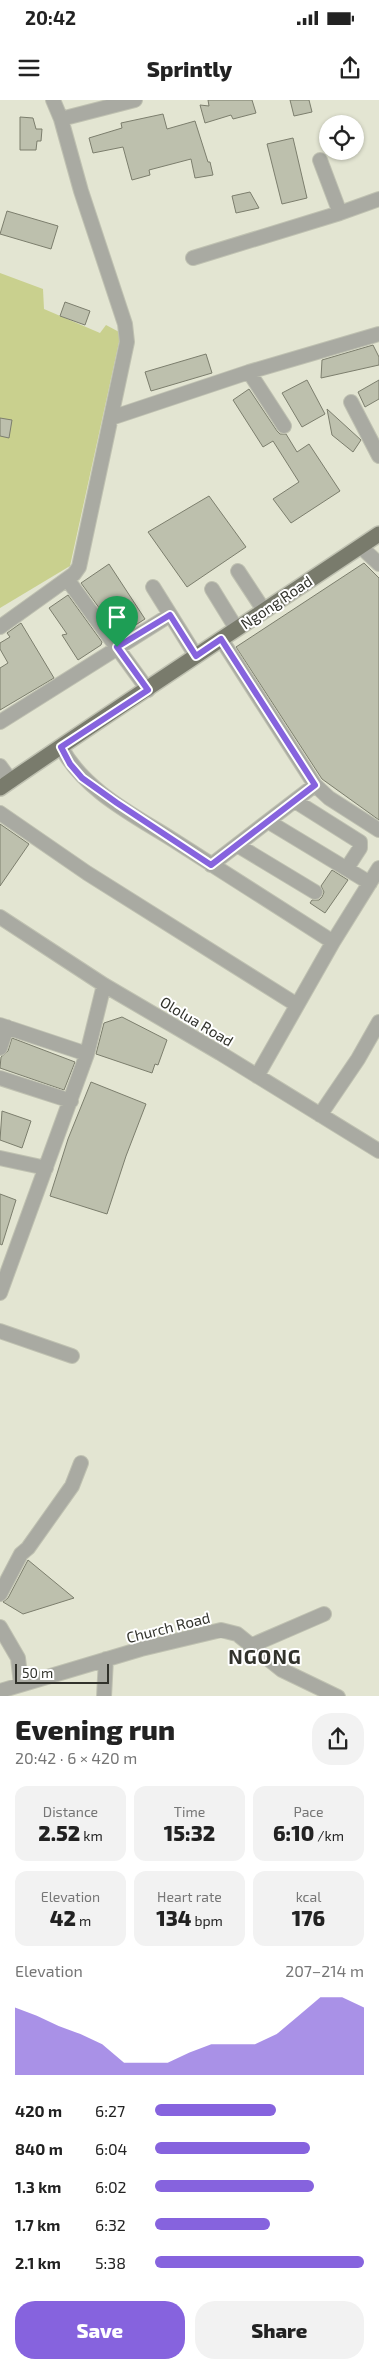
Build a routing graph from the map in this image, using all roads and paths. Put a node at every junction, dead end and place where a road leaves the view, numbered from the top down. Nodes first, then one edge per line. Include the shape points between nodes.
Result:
1 (53, 100) edge
2 (135, 100) edge
3 (61, 119) junction
4 (320, 160) dead end
5 (379, 199) edge
6 (340, 213) junction
7 (193, 258) dead end
8 (379, 334) edge
9 (249, 372) junction
10 (351, 402) dead end
11 (111, 418) junction
12 (284, 426) dead end
13 (379, 455) edge
14 (379, 534) edge
15 (360, 547) junction
16 (379, 564) edge
17 (238, 571) dead end
18 (67, 579) junction
19 (153, 587) dead end
20 (212, 589) dead end
21 (263, 609) junction
22 (170, 615) junction
23 (0, 627) edge
24 (236, 628) junction
25 (221, 639) junction
26 (117, 647) junction
27 (196, 656) junction
28 (148, 690) junction
29 (0, 722) edge
30 (61, 747) junction
31 (0, 766) edge
32 (6, 785) edge
33 (315, 785) junction
34 (295, 801) junction
35 (0, 813) edge
36 (269, 822) junction
37 (379, 830) edge
38 (237, 845) junction
39 (211, 865) junction
40 (347, 868) junction
41 (379, 868) edge
42 (370, 883) junction
43 (316, 892) dead end
44 (0, 917) edge
45 (333, 942) junction
46 (104, 985) junction
47 (297, 1005) junction
48 (379, 1022) edge
49 (3, 1026) edge
50 (0, 1048) edge
51 (87, 1054) junction
52 (257, 1076) junction
53 (0, 1078) edge
54 (71, 1101) junction
55 (320, 1115) junction
56 (379, 1151) edge
57 (0, 1158) edge
58 (46, 1168) junction
59 (4, 1271) edge
60 (0, 1293) edge
61 (0, 1331) edge
62 (72, 1356) dead end
63 (81, 1463) dead end
64 (0, 1594) edge
65 (324, 1614) dead end
66 (0, 1627) edge
67 (250, 1646) junction
68 (106, 1659) junction
69 (21, 1684) junction
70 (0, 1691) edge
71 (104, 1696) edge
72 (338, 1696) edge

1 - 3 street
2 - 3 street
3 - 11 street via 127,332
4 - 6 street
5 - 6 street
6 - 7 street
8 - 9 street
9 - 11 street
9 - 12 street
10 - 13 street
11 - 18 street via 79,567
14 - 15 main road, Ngong Road
15 - 16 street
15 - 21 main road, Ngong Road
17 - 21 street
18 - 23 street
18 - 26 street
19 - 22 street
20 - 24 street
21 - 24 main road, Ngong Road
22 - 26 street
22 - 27 street
24 - 25 main road, Ngong Road
25 - 27 main road, Ngong Road
25 - 33 street
26 - 28 street
26 - 29 street
27 - 28 main road, Ngong Road
28 - 30 main road, Ngong Road
30 - 32 main road, Ngong Road
30 - 39 street via 82,778
31 - 32 street
33 - 34 street
33 - 37 street via 329,798
34 - 36 street
34 - 40 street via 360,842 360,848
35 - 47 street via 87,873
36 - 38 street
36 - 40 street
38 - 39 street
38 - 43 street
39 - 45 street
40 - 42 street
41 - 42 street
42 - 45 street
44 - 46 street, Ololua Road
45 - 47 street
46 - 51 street
46 - 52 street, Ololua Road
47 - 52 street
48 - 55 street
49 - 50 street
49 - 51 street
51 - 54 street
52 - 55 street, Ololua Road
53 - 54 street
54 - 58 street
55 - 56 street, Ololua Road
57 - 58 street
58 - 59 street
59 - 60 street
61 - 62 street
63 - 64 street via 72,1486 21,1554
65 - 67 street
66 - 69 street via 18,1658
67 - 68 street, Church Road via 237,1634 221,1630
67 - 72 street, Church Road via 282,1670
68 - 69 street, Church Road
68 - 71 street
69 - 70 street, Church Road

